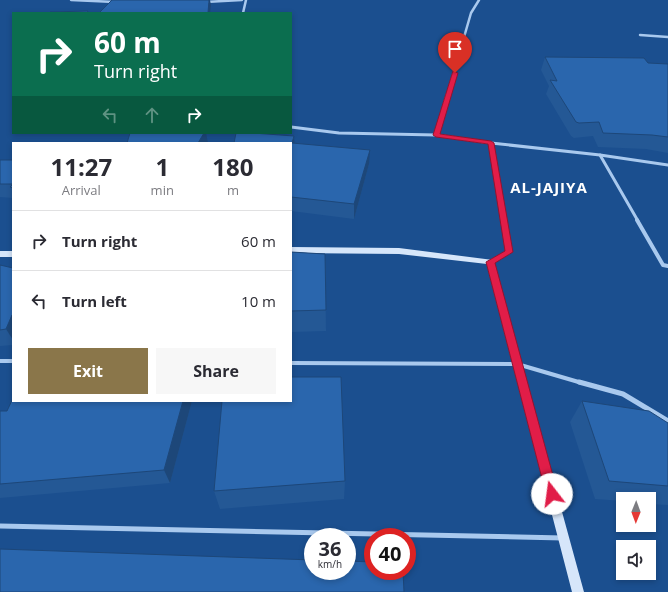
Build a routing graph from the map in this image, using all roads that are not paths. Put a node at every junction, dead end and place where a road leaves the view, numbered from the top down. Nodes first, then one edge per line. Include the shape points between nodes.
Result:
1 (71, 0) edge
2 (242, 0) edge
3 (246, 0) edge
4 (479, 0) edge
5 (118, 2) edge
6 (205, 2) edge
7 (243, 12) edge
8 (640, 35) dead end
9 (668, 37) edge
10 (292, 127) edge
11 (436, 135) junction
12 (491, 143) junction
13 (600, 155) junction
14 (668, 166) edge
15 (292, 250) edge
16 (0, 254) edge
17 (12, 254) edge
18 (490, 262) junction
19 (668, 266) edge
20 (0, 361) edge
21 (12, 361) edge
22 (292, 363) edge
23 (517, 364) junction
24 (668, 421) edge
25 (0, 526) edge
26 (564, 538) junction
27 (578, 592) edge

1 - 5 street
2 - 6 street
3 - 7 street
4 - 11 street via 471,13
8 - 9 street
10 - 11 street via 339,133
11 - 12 street
12 - 13 street
12 - 18 street via 509,252
13 - 14 street
13 - 19 street via 662,266
15 - 18 street via 399,251
16 - 17 street
18 - 23 street
20 - 21 street
22 - 23 street
23 - 24 street via 623,394
23 - 26 street
25 - 26 street
26 - 27 street

